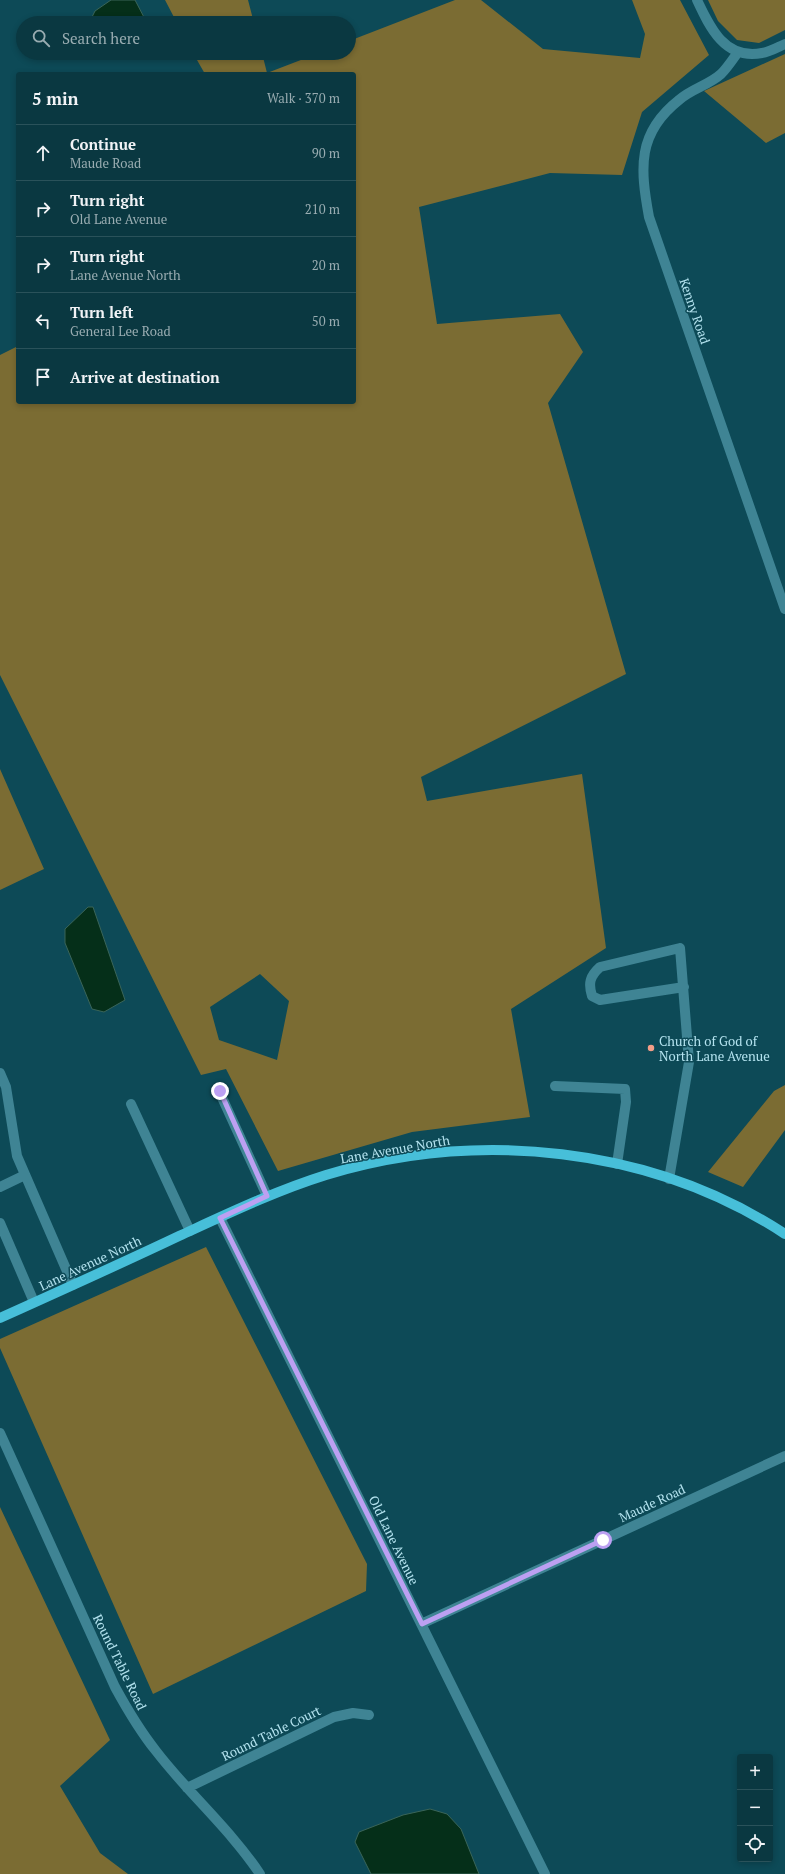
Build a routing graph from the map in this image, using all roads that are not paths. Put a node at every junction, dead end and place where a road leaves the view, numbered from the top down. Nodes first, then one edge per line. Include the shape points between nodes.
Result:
1 (697, 0) edge
2 (785, 44) edge
3 (738, 52) junction
4 (785, 609) edge
5 (684, 988) junction
6 (0, 1073) edge
7 (555, 1086) dead end
8 (220, 1091) dead end
9 (131, 1104) dead end
10 (617, 1164) junction
11 (25, 1175) junction
12 (669, 1179) junction
13 (0, 1187) edge
14 (267, 1196) junction
15 (220, 1218) junction
16 (0, 1223) edge
17 (190, 1231) junction
18 (785, 1234) edge
19 (73, 1285) junction
20 (34, 1302) junction
21 (0, 1318) edge
22 (0, 1433) edge
23 (785, 1456) edge
24 (422, 1624) junction
25 (369, 1715) dead end
26 (187, 1788) junction
27 (260, 1874) edge
28 (545, 1874) edge

1 - 3 street via 715,35 725,45
2 - 3 street via 763,53
3 - 4 street, Kenny Road via 720,74 679,99 660,117 649,134 645,150 644,190 649,217
5 - 5 street via 680,948 600,967 591,975 589,987 592,996 600,1000
5 - 12 street via 689,1062
6 - 11 street via 6,1087 17,1156
7 - 10 street via 625,1089 626,1102
8 - 14 street
9 - 17 street
10 - 12 main road, Lane Avenue North
10 - 14 main road, Lane Avenue North via 545,1152 464,1150 387,1160 327,1175
11 - 13 street
11 - 19 street
12 - 18 main road, Lane Avenue North via 719,1198
14 - 15 main road, Lane Avenue North
15 - 17 main road, Lane Avenue North
15 - 24 street, Old Lane Avenue
16 - 20 street
17 - 19 main road, Lane Avenue North
19 - 20 main road, Lane Avenue North
20 - 21 main road, Lane Avenue North
22 - 26 street, Round Table Road via 115,1686 134,1720
23 - 24 street, Maude Road
24 - 28 street, Old Lane Avenue
25 - 26 street, Round Table Court via 353,1713 334,1717
26 - 27 street, Round Table Road via 244,1850

